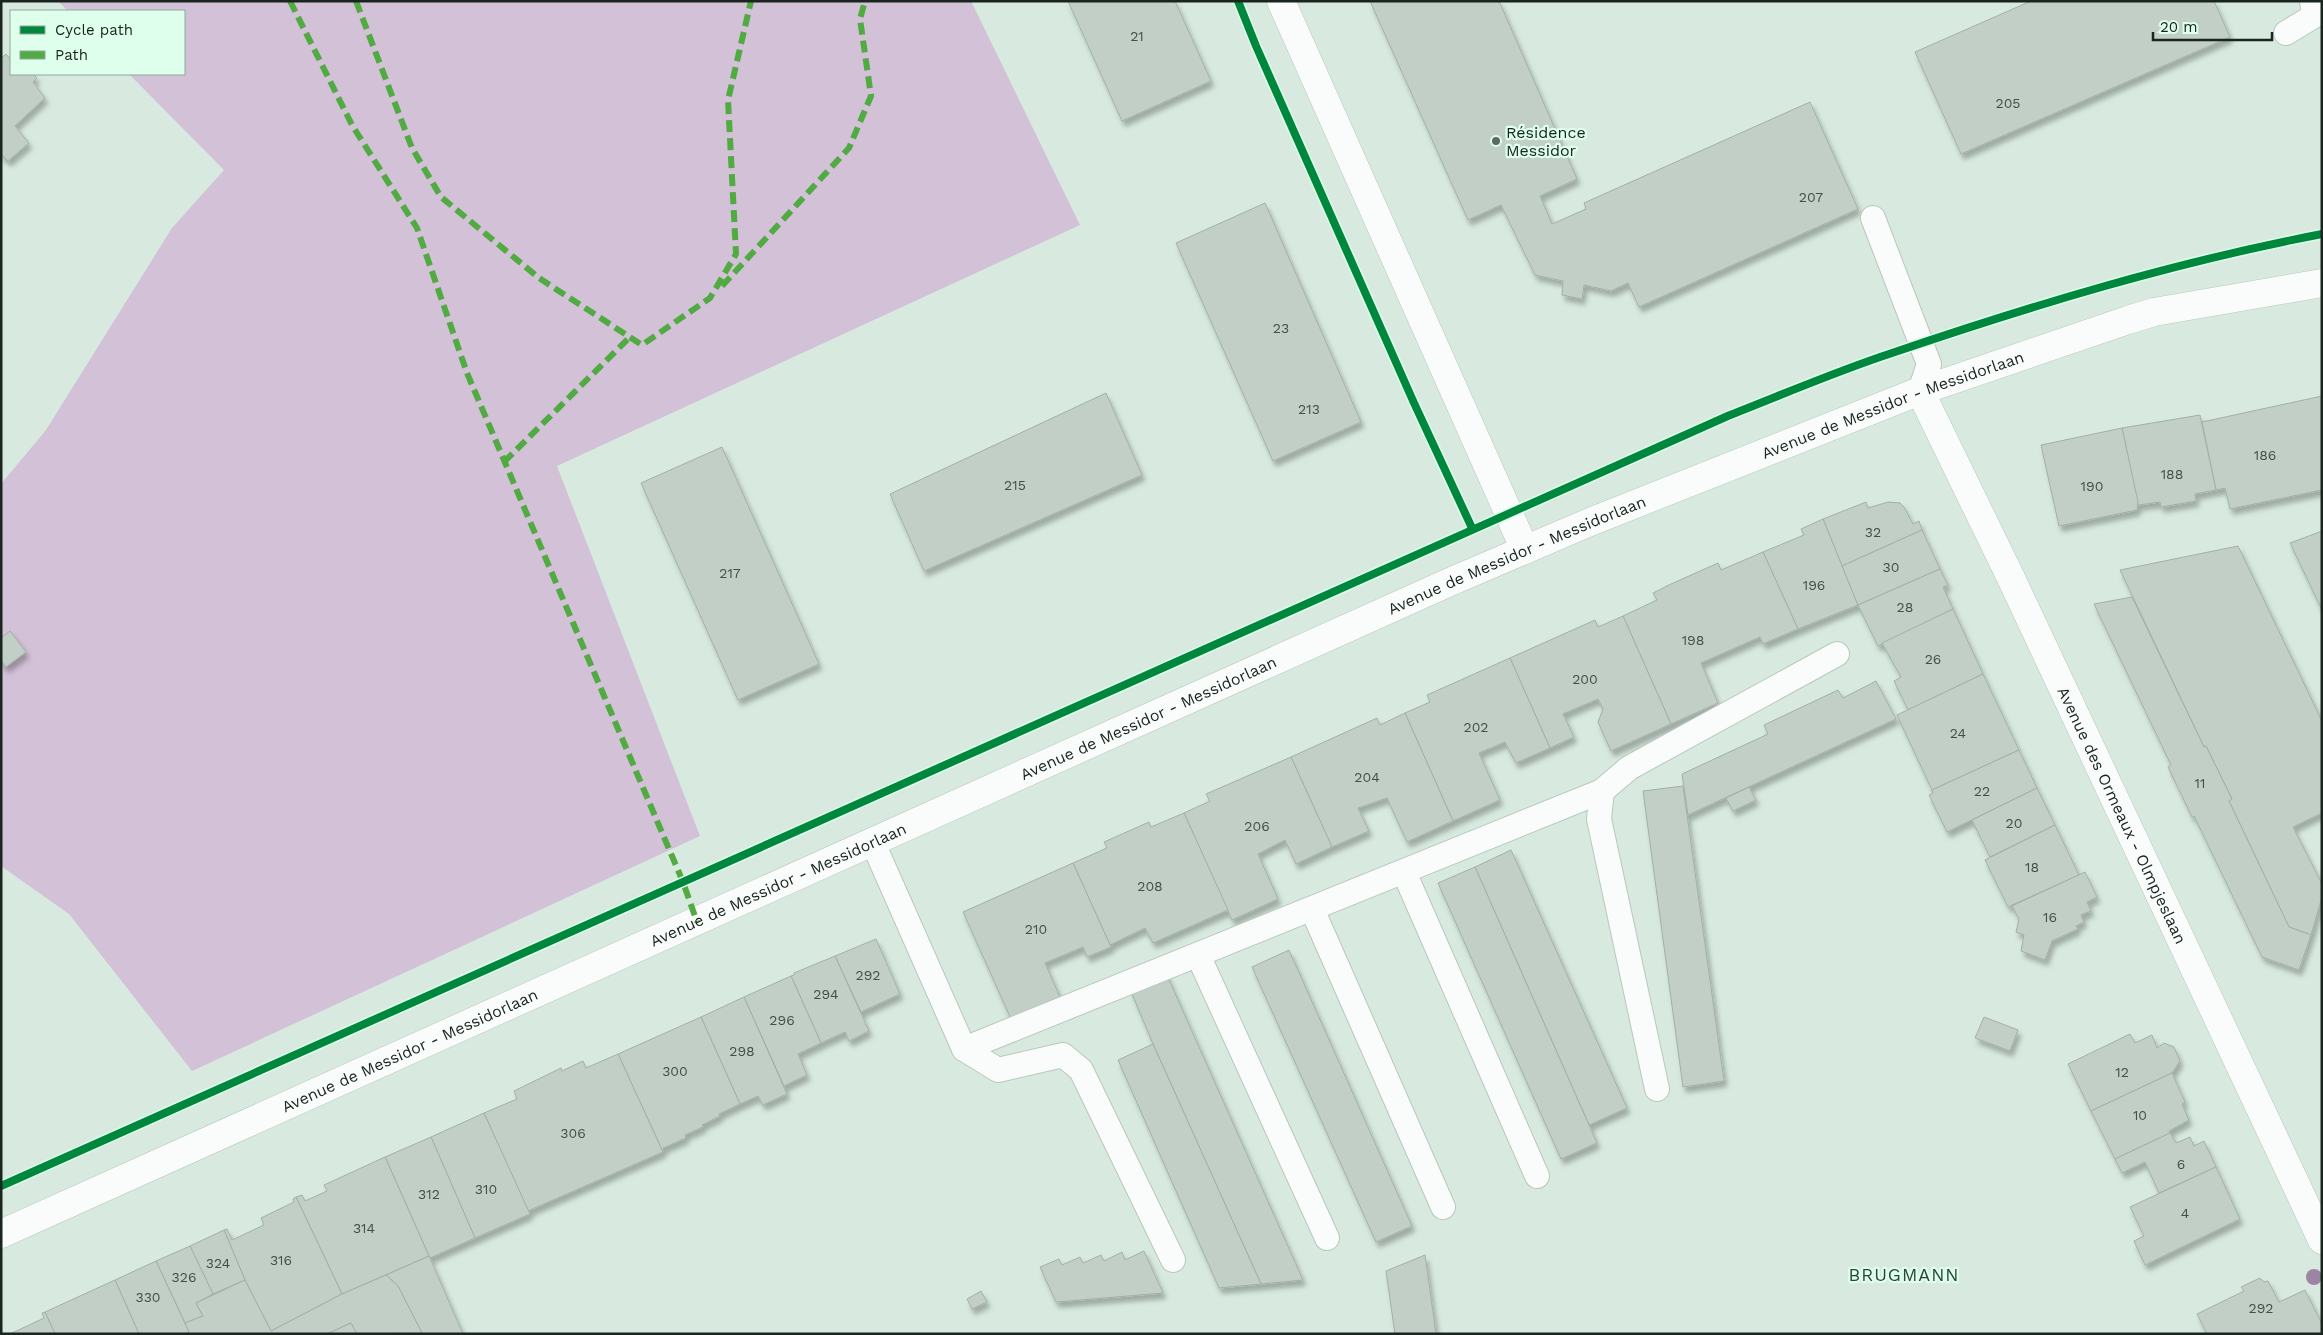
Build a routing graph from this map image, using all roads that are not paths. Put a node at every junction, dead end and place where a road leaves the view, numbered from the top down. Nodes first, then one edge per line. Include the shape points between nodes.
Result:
1 (1281, 1) edge
2 (2312, 1) edge
3 (2286, 33) dead end
4 (1873, 218) dead end
5 (2322, 283) edge
6 (1920, 391) junction
7 (1524, 550) junction
8 (1837, 654) dead end
9 (1602, 791) junction
10 (873, 843) junction
11 (1404, 872) junction
12 (1312, 909) junction
13 (1198, 955) junction
14 (964, 1049) junction
15 (1657, 1089) dead end
16 (1537, 1176) dead end
17 (1443, 1207) dead end
18 (1, 1234) edge
19 (1328, 1238) dead end
20 (2322, 1240) edge
21 (1173, 1260) dead end

1 - 7 street
2 - 3 lane via 2314,16
4 - 6 lane via 1929,364
5 - 6 street, Avenue de Messidor - Messidorlaan via 2154,312
6 - 7 street, Avenue de Messidor - Messidorlaan
6 - 20 street, Avenue des Ormeaux - Olmpjeslaan
7 - 10 street, Avenue de Messidor - Messidorlaan
8 - 9 lane via 1629,768
9 - 11 lane
9 - 15 lane via 1599,819
10 - 14 lane
10 - 18 street, Avenue de Messidor - Messidorlaan
11 - 12 lane
11 - 16 lane
12 - 13 lane
12 - 17 lane
13 - 14 lane
13 - 19 lane
14 - 21 lane via 998,1070 1063,1055 1081,1070

